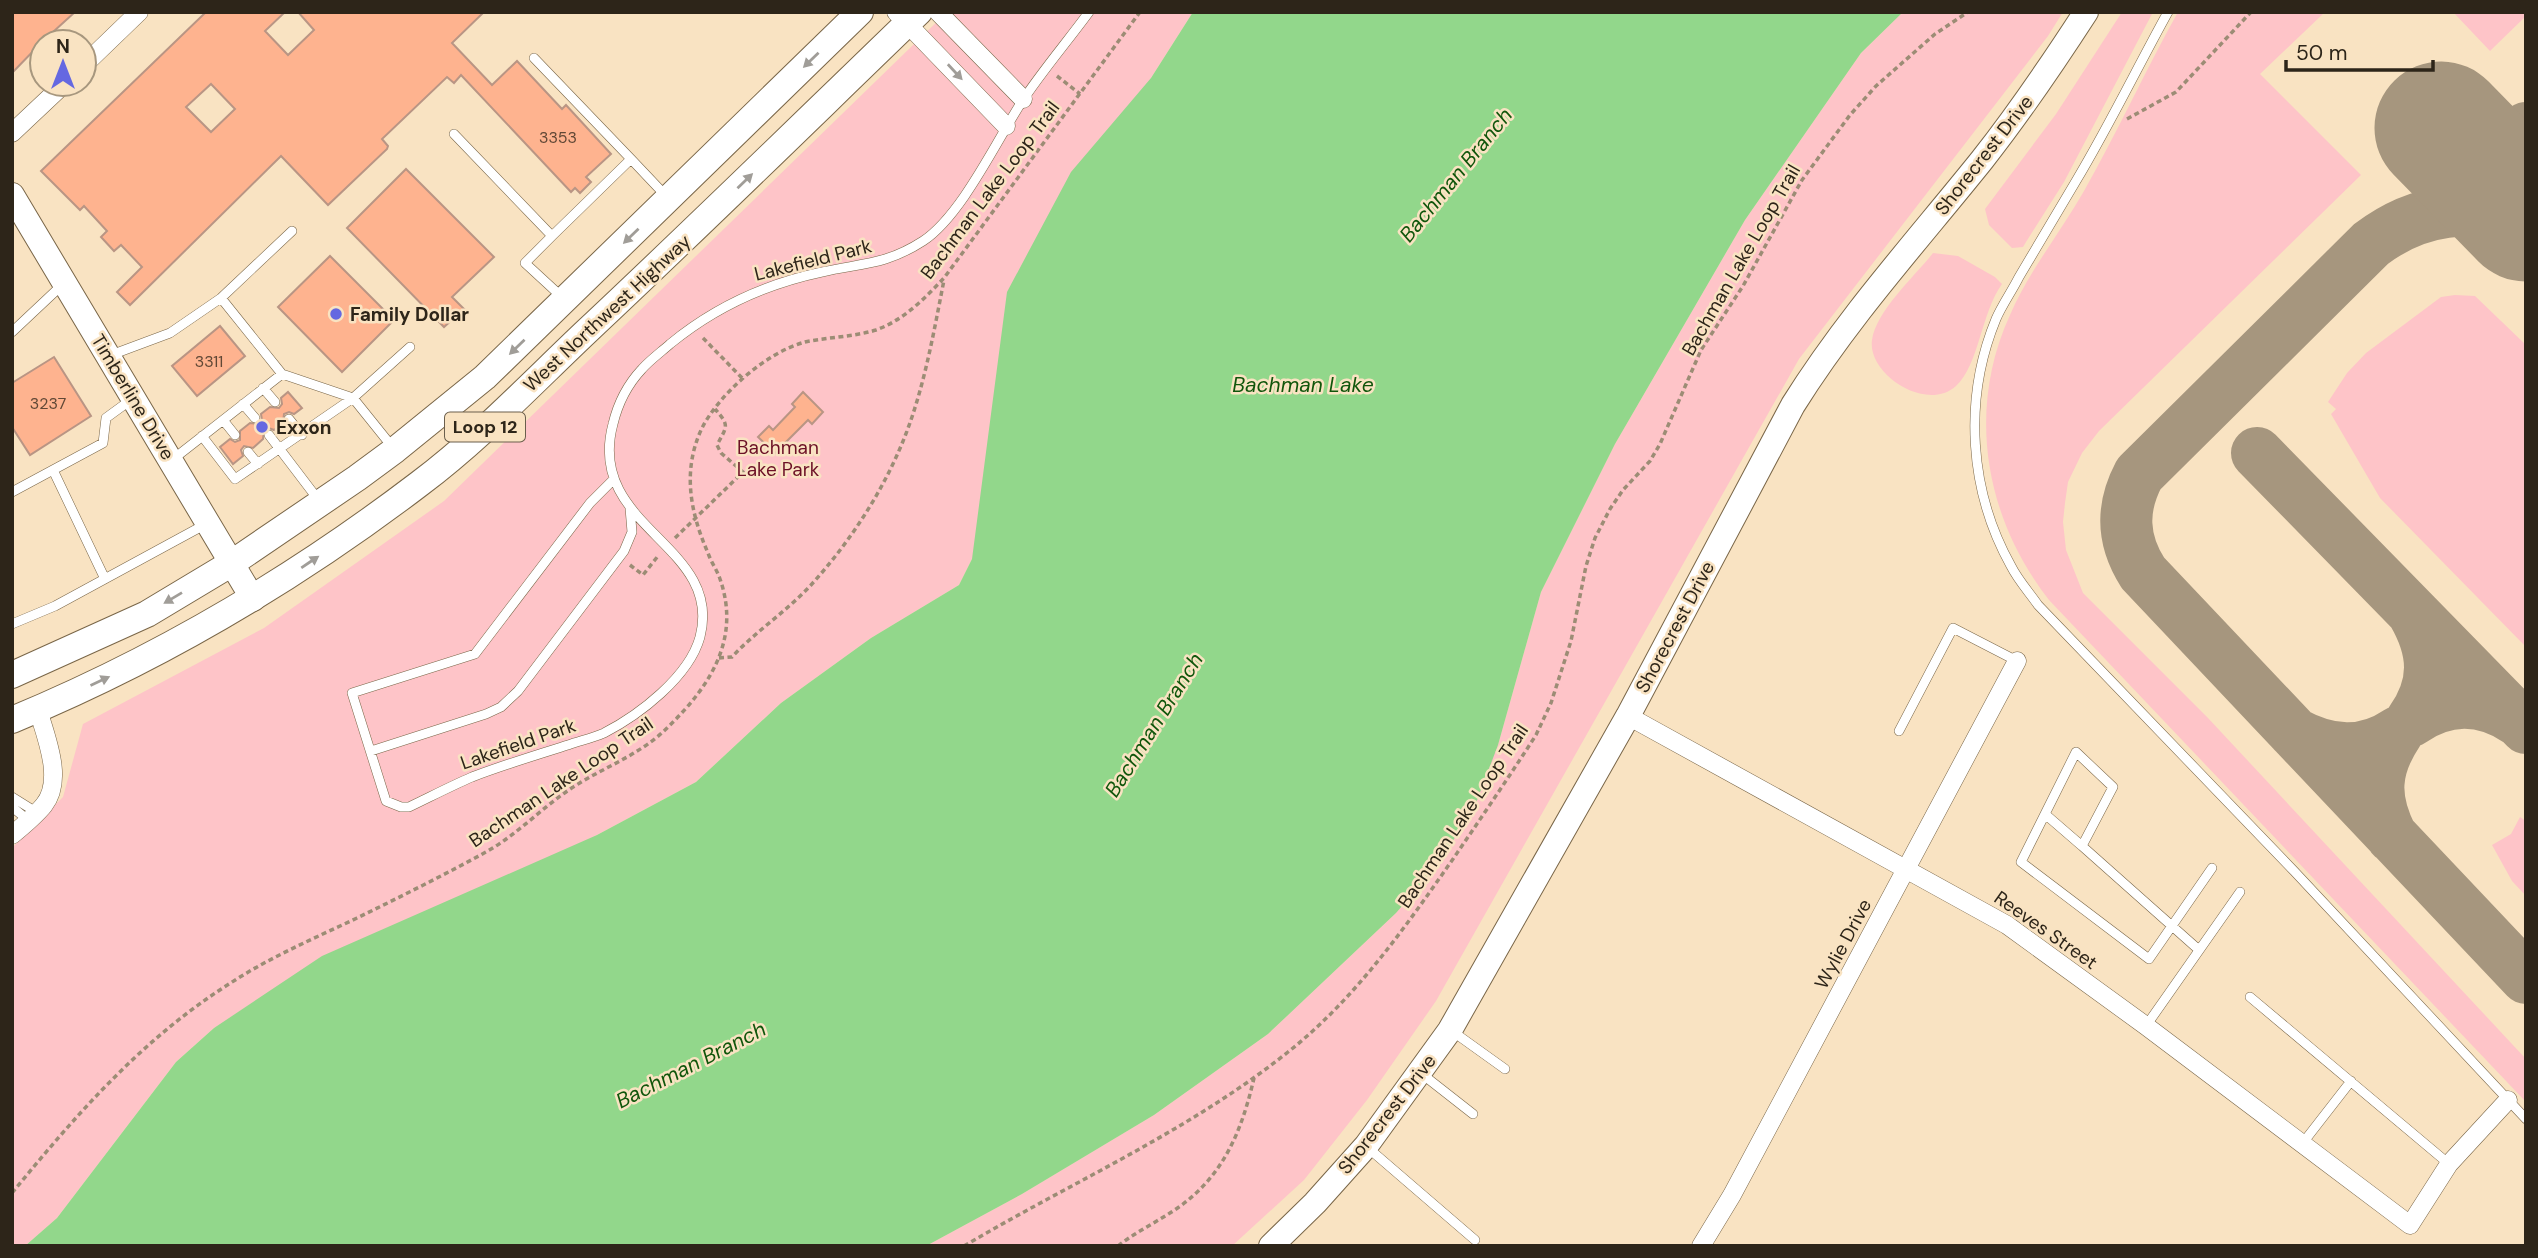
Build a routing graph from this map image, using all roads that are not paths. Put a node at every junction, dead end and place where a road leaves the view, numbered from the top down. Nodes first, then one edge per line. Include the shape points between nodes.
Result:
1 (139, 12) edge
2 (860, 12) edge
3 (938, 12) edge
4 (1089, 12) edge
5 (2086, 12) edge
6 (2168, 12) edge
7 (907, 16) edge
8 (98, 52) edge
9 (534, 58) dead end
10 (49, 98) edge
11 (1023, 99) junction
12 (1006, 126) junction
13 (12, 133) edge
14 (454, 134) dead end
15 (631, 159) junction
16 (12, 195) edge
17 (669, 199) junction
18 (292, 231) dead end
19 (552, 236) junction
20 (65, 282) junction
21 (221, 298) junction
22 (566, 300) junction
23 (12, 332) edge
24 (410, 348) dead end
25 (108, 356) junction
26 (282, 374) junction
27 (263, 388) junction
28 (134, 398) junction
29 (353, 398) junction
30 (275, 402) dead end
31 (243, 404) junction
32 (256, 418) dead end
33 (289, 419) dead end
34 (223, 420) junction
35 (235, 435) dead end
36 (269, 435) dead end
37 (302, 435) junction
38 (202, 436) junction
39 (466, 445) junction
40 (281, 449) junction
41 (395, 450) junction
42 (248, 452) dead end
43 (171, 461) junction
44 (258, 464) junction
45 (53, 470) junction
46 (613, 480) junction
47 (12, 492) edge
48 (320, 503) junction
49 (630, 508) junction
50 (208, 523) junction
51 (232, 563) junction
52 (105, 579) junction
53 (253, 598) junction
54 (12, 625) edge
55 (2017, 661) joint
56 (12, 675) edge
57 (38, 710) junction
58 (1628, 716) junction
59 (12, 720) edge
60 (1899, 731) dead end
61 (371, 751) junction
62 (12, 797) edge
63 (12, 807) edge
64 (2045, 814) junction
65 (32, 816) junction
66 (12, 835) edge
67 (2082, 846) junction
68 (2213, 868) dead end
69 (1907, 869) junction
70 (2240, 892) dead end
71 (2172, 925) junction
72 (2199, 950) junction
73 (2250, 997) dead end
74 (2146, 1026) junction
75 (1450, 1030) junction
76 (1505, 1069) dead end
77 (1420, 1073) junction
78 (2351, 1081) junction
79 (2508, 1100) junction
80 (1473, 1114) dead end
81 (2526, 1119) edge
82 (2302, 1144) junction
83 (1366, 1146) junction
84 (2449, 1164) junction
85 (1475, 1240) dead end
86 (1271, 1246) edge
87 (1701, 1246) edge

1 - 8 street
2 -> 17 main road, West Northwest Highway / Loop 12
3 - 11 street
4 - 11 lane, Lakefield Park
5 - 58 street, Shorecrest Drive via 1984,158 1816,367
6 - 79 lane via 1997,316 1984,350 1975,420 1983,498 2011,567 2038,605
7 -> 12 street
39 -> 7 main road, West Northwest Highway / Loop 12 via 696,229
9 - 15 lane
10 - 13 street
11 - 12 lane, Lakefield Park
12 - 46 lane, Lakefield Park via 962,197 926,239 894,257 769,286 725,305 642,368 626,389 610,434
14 - 19 lane
15 - 17 lane
15 - 19 lane
16 - 20 street, Timberline Drive
17 -> 22 main road, West Northwest Highway / Loop 12
18 - 21 lane
19 - 22 lane via 525,263
20 - 23 lane
20 - 25 street, Timberline Drive
21 - 25 lane via 170,333
21 - 26 lane
22 - 39 main road via 562,330 509,388
22 -> 41 main road, West Northwest Highway / Loop 12 via 485,377
24 - 29 lane
25 - 28 street, Timberline Drive
26 - 27 lane
26 - 29 lane
27 - 30 lane
27 - 31 lane
28 - 43 street, Timberline Drive
28 - 45 lane via 106,418 103,443
29 - 37 lane
29 - 41 lane
31 - 32 lane
31 - 34 lane
33 - 37 lane
34 - 35 lane
34 - 38 lane
36 - 40 lane
37 - 40 lane
38 - 43 lane
38 - 44 lane via 235,479
53 -> 39 main road, West Northwest Highway / Loop 12 via 352,534
40 - 44 lane
40 - 48 lane
41 - 48 main road, West Northwest Highway / Loop 12
42 - 44 lane
43 - 50 street, Timberline Drive
45 - 47 lane
45 - 52 lane
46 - 49 lane, Lakefield Park
46 - 61 lane via 590,503 475,654 352,693
48 - 51 main road, West Northwest Highway / Loop 12
49 - 61 lane via 632,532 624,551 501,707
49 - 61 lane, Lakefield Park via 685,567 703,603 696,648 679,675 653,700 603,733 472,777 410,807 386,801
50 - 51 street, Timberline Drive
50 - 52 lane
51 - 53 street, Timberline Drive
51 -> 56 main road, West Northwest Highway / Loop 12 via 147,614
52 - 54 lane
57 -> 53 main road, West Northwest Highway / Loop 12 via 152,657
55 - 60 lane via 1953,628
55 - 69 street, Wylie Drive
57 - 59 main road, West Northwest Highway / Loop 12
57 - 65 street via 53,778 46,804
58 - 69 street, Reeves Street
58 - 75 street, Shorecrest Drive
62 - 65 lane
63 - 65 lane
64 - 67 lane
64 - 67 lane via 2076,752 2113,787
64 - 71 lane via 2021,862 2148,959
65 - 66 street
67 - 71 lane
68 - 71 lane
69 - 74 street, Reeves Street via 2007,925
69 - 87 street, Wylie Drive
70 - 72 lane
71 - 72 lane
72 - 74 lane
73 - 78 lane
74 - 82 street, Reeves Street
75 - 76 lane
75 - 77 street, Shorecrest Drive
77 - 80 lane
77 - 83 street, Shorecrest Drive
78 - 82 lane
78 - 84 lane
79 - 81 lane
79 - 84 street
82 - 84 street, Reeves Street via 2410,1225
83 - 85 lane
83 - 86 street, Shorecrest Drive

